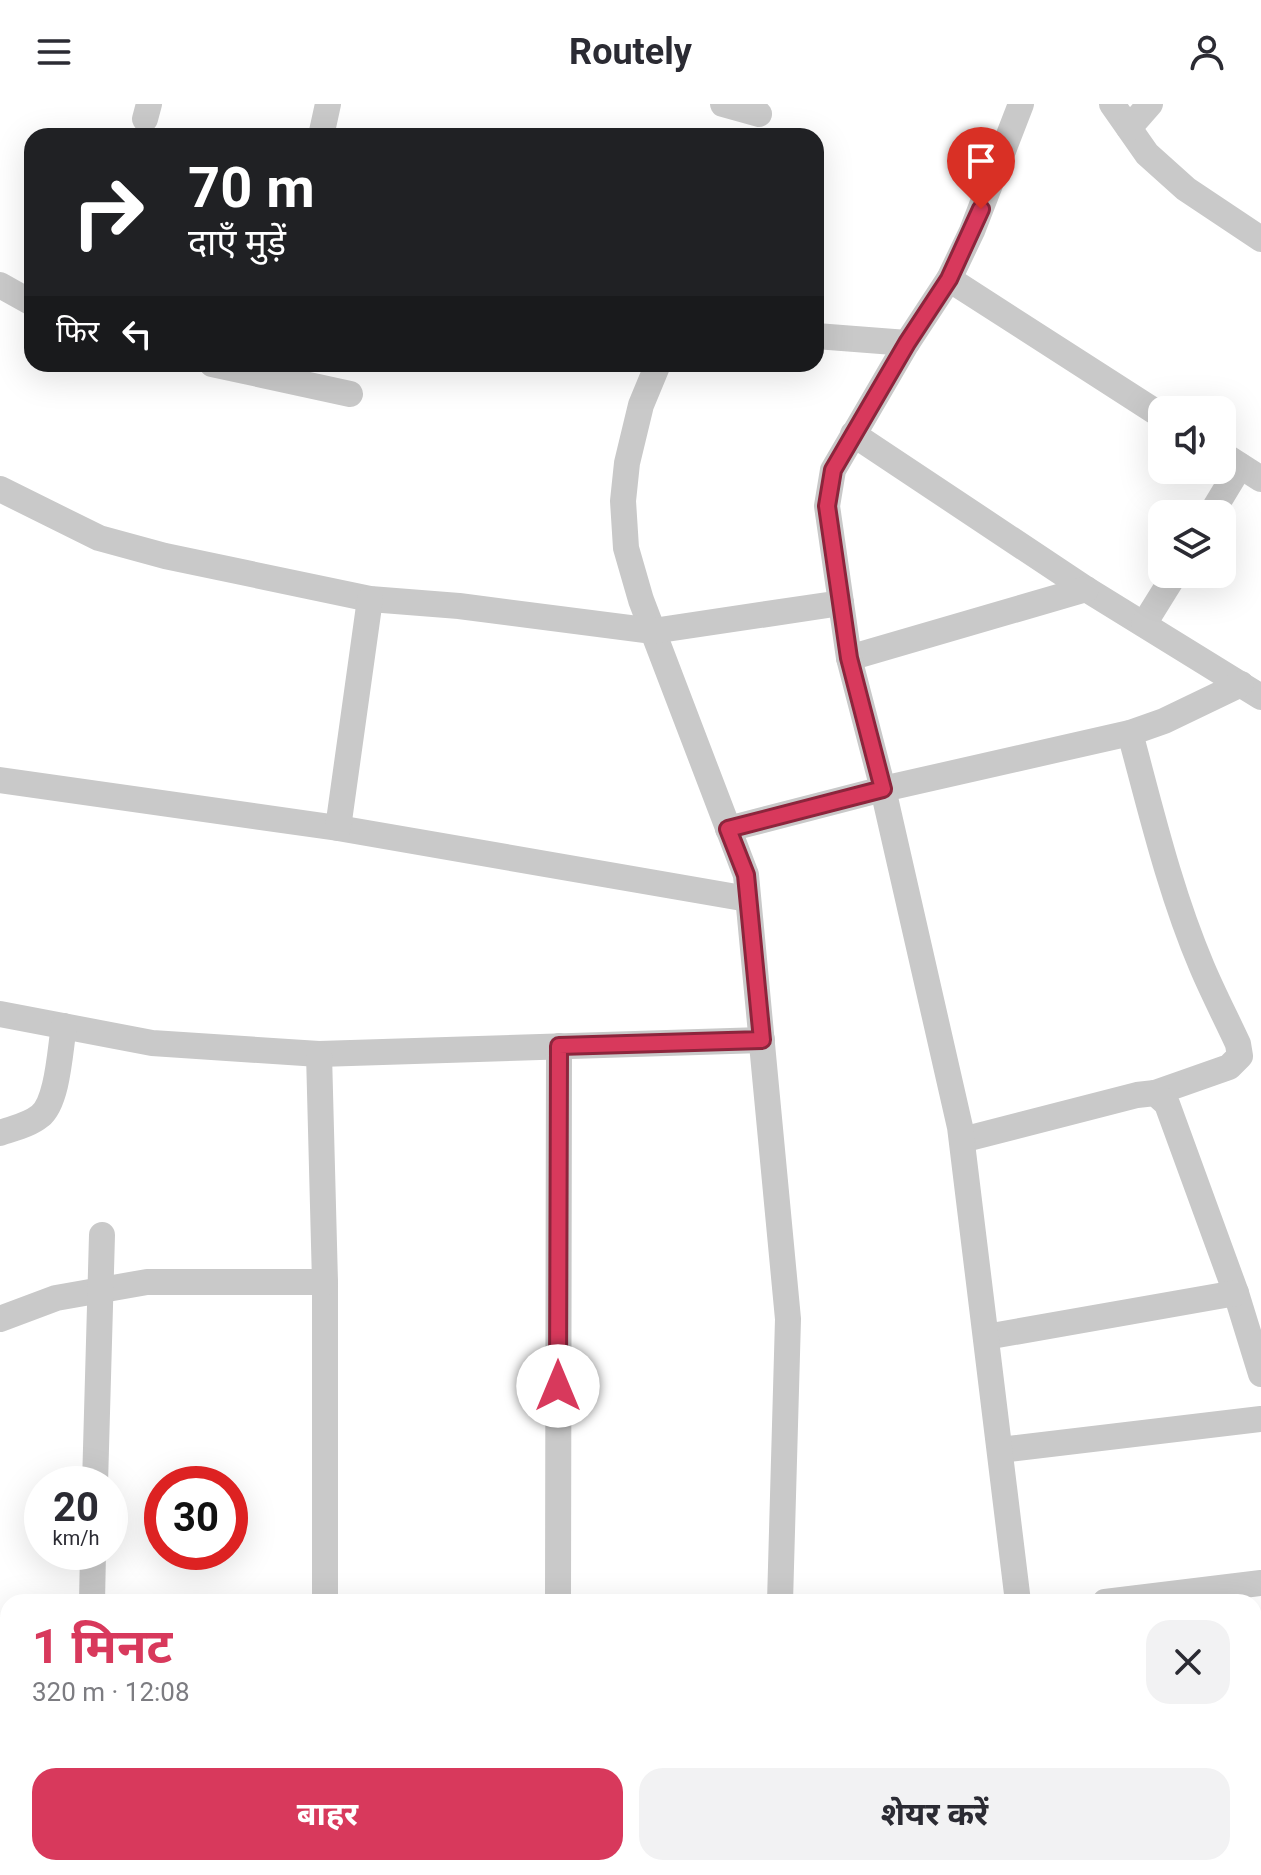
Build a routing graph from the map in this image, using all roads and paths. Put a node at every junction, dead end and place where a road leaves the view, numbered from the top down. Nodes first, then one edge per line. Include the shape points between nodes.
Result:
1 (328, 104) edge
2 (723, 104) edge
3 (1021, 104) edge
4 (1112, 104) edge
5 (1150, 104) edge
6 (758, 118) edge
7 (323, 128) edge
8 (1129, 128) junction
9 (1261, 239) edge
10 (949, 279) junction
11 (0, 285) edge
12 (24, 298) edge
13 (824, 337) edge
14 (907, 343) junction
15 (251, 372) edge
16 (655, 372) edge
17 (350, 394) dead end
18 (1148, 407) edge
19 (853, 434) junction
20 (1241, 467) edge
21 (0, 489) edge
22 (1220, 500) edge
23 (1166, 588) edge
24 (1086, 589) junction
25 (370, 599) junction
26 (841, 603) junction
27 (1144, 624) junction
28 (653, 631) junction
29 (849, 658) junction
30 (1256, 693) edge
31 (1130, 733) junction
32 (0, 780) edge
33 (883, 789) junction
34 (338, 828) junction
35 (728, 829) junction
36 (748, 899) junction
37 (0, 1014) edge
38 (64, 1026) junction
39 (762, 1040) junction
40 (559, 1046) junction
41 (319, 1054) junction
42 (1155, 1093) junction
43 (0, 1133) edge
44 (962, 1140) junction
45 (102, 1235) dead end
46 (325, 1282) junction
47 (101, 1288) junction
48 (1236, 1293) junction
49 (0, 1319) edge
50 (986, 1337) junction
51 (1261, 1374) edge
52 (1261, 1419) edge
53 (1000, 1450) junction
54 (96, 1466) edge
55 (93, 1570) edge
56 (1261, 1583) edge
57 (92, 1594) edge
58 (325, 1594) edge
59 (558, 1594) edge
60 (780, 1594) edge
61 (1017, 1594) edge
62 (1171, 1594) edge

1 - 7 street
2 - 6 street
3 - 10 street
4 - 8 street
5 - 8 street
8 - 9 street via 1147,154 1186,189
10 - 14 street
10 - 18 street
11 - 12 street
13 - 14 street
14 - 19 street
15 - 17 street
16 - 28 street via 641,405 623,501 626,548
19 - 24 street
19 - 26 street via 833,470 827,506
20 - 22 street
21 - 25 street via 99,538
23 - 27 street
24 - 27 street
24 - 29 street
25 - 28 street
25 - 34 street
26 - 28 street
26 - 29 street
27 - 30 street
28 - 35 street
29 - 33 street
30 - 31 street
31 - 33 street
31 - 42 street via 1184,918 1240,1056 1229,1067
32 - 34 street
33 - 35 street
33 - 44 street
34 - 36 street
35 - 36 street via 746,875
36 - 39 street
37 - 38 street
38 - 41 street via 152,1043
38 - 43 street via 51,1102 30,1123
39 - 40 street
39 - 60 street via 788,1319
40 - 41 street
40 - 59 street
41 - 46 street
42 - 44 street
42 - 48 street via 1167,1104
44 - 50 street
45 - 47 street
46 - 47 street via 147,1282
46 - 58 street
47 - 49 street
47 - 54 street
48 - 50 street
48 - 51 street
50 - 53 street
52 - 53 street
53 - 61 street
55 - 57 street
56 - 62 street

